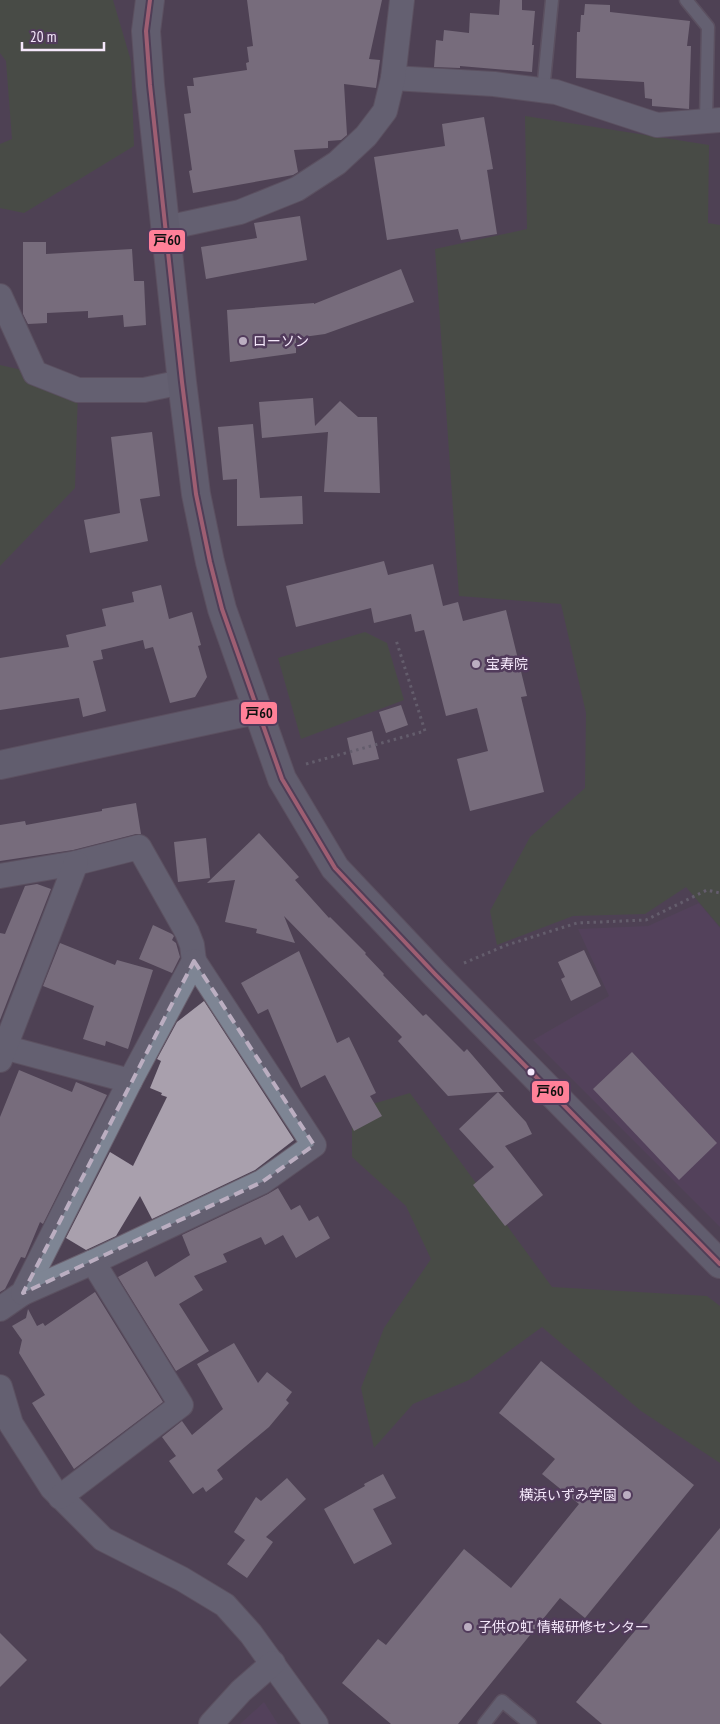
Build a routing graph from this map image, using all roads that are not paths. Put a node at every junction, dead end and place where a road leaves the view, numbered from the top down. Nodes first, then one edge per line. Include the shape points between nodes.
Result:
1 (150, 0) edge
2 (402, 0) edge
3 (552, 0) edge
4 (686, 0) edge
5 (393, 78) junction
6 (543, 91) junction
7 (713, 121) edge
8 (166, 228) junction
9 (0, 296) edge
10 (182, 382) junction
11 (256, 710) junction
12 (0, 765) edge
13 (76, 863) junction
14 (0, 876) edge
15 (194, 961) junction
16 (2, 1051) edge
17 (130, 1081) junction
18 (93, 1262) junction
19 (720, 1264) edge
20 (23, 1293) junction
21 (0, 1309) edge
22 (0, 1387) edge
23 (60, 1497) junction
24 (273, 1663) junction
25 (210, 1724) edge
26 (316, 1724) edge
27 (484, 1724) edge
28 (530, 1724) edge

1 - 8 street via 146,31
2 - 5 street
3 - 6 lane
4 - 7 lane via 708,27
5 - 6 street via 494,84
5 - 8 street via 385,111 366,136 337,163 297,189 240,212
6 - 7 street via 556,92 657,125
8 - 10 street
9 - 10 street via 35,373 78,390 144,390
10 - 11 street via 196,494 210,562
11 - 12 street
11 - 19 street via 279,772 335,868
13 - 14 street
13 - 15 street via 138,847 187,932
13 - 16 street
15 - 17 street
15 - 18 street via 314,1145 262,1182
16 - 17 street
17 - 20 street
18 - 20 street
18 - 23 street via 181,1405
20 - 21 street
22 - 23 street via 10,1424
23 - 24 street via 103,1540 182,1579 225,1605
24 - 25 street
24 - 26 street
27 - 28 lane via 502,1701

